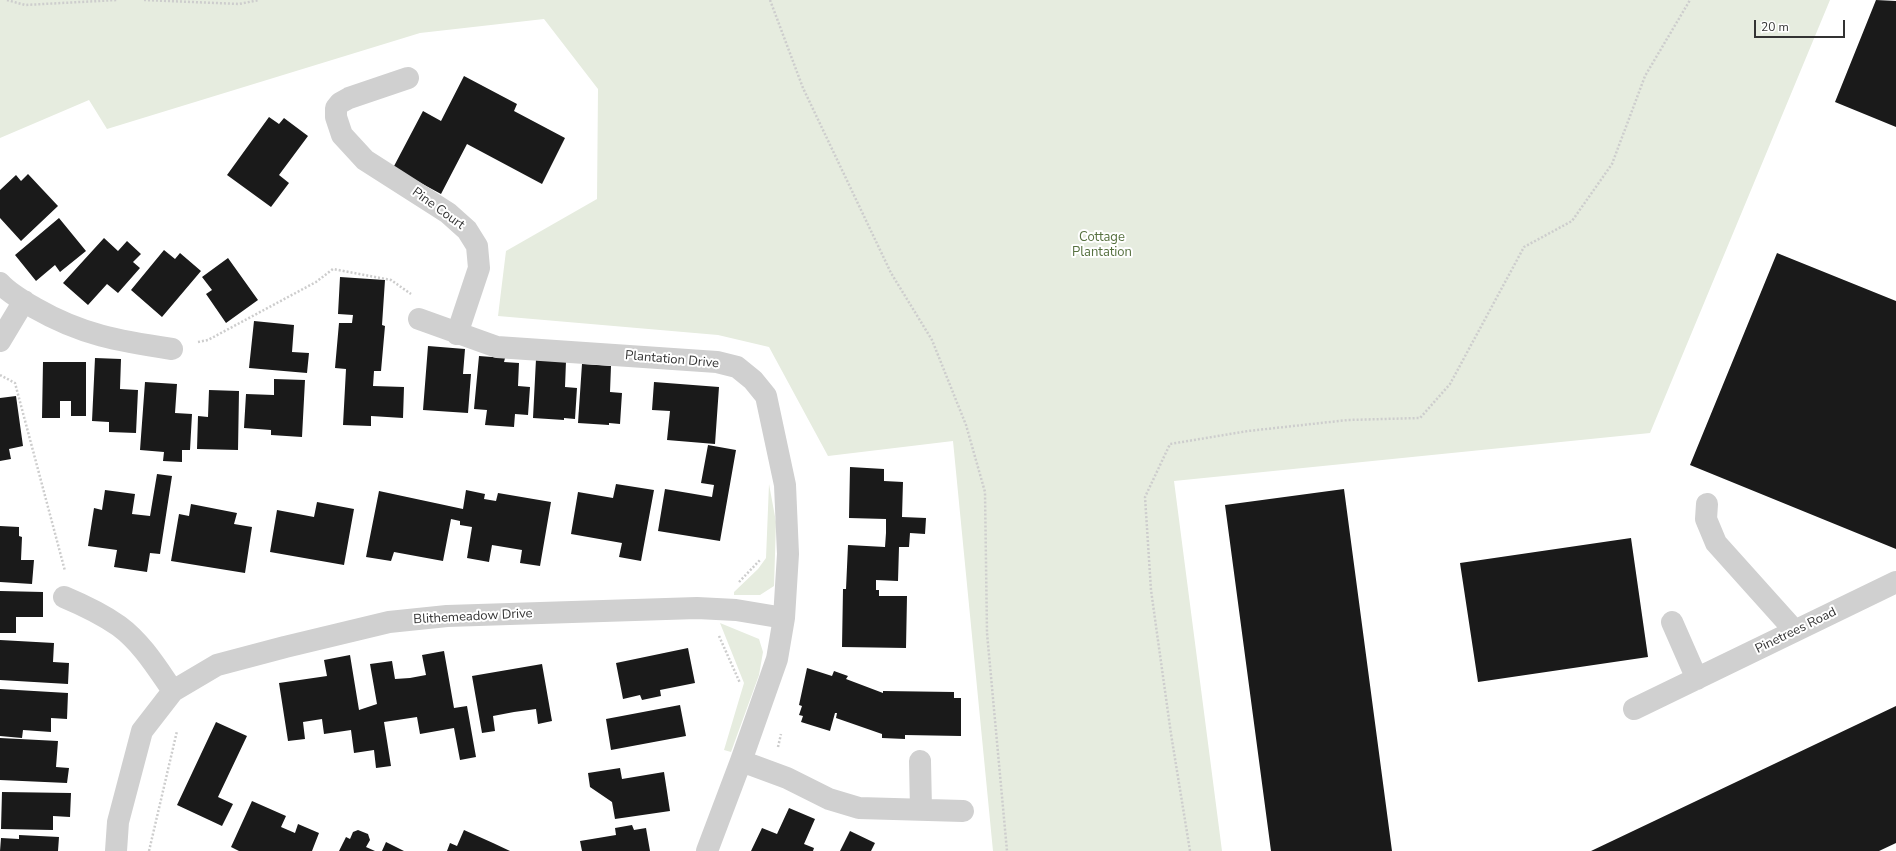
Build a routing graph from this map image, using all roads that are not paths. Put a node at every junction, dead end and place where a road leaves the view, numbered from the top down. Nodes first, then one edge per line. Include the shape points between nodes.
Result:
1 (408, 78) dead end
2 (0, 283) edge
3 (24, 301) junction
4 (419, 319) road end
5 (458, 334) junction
6 (0, 341) edge
7 (172, 349) road end
8 (1707, 504) dead end
9 (1896, 582) edge
10 (64, 597) road end
11 (784, 618) junction
12 (1672, 622) dead end
13 (1795, 631) junction
14 (1697, 679) junction
15 (168, 698) junction
16 (1634, 709) dead end
17 (741, 761) junction
18 (920, 761) dead end
19 (920, 809) junction
20 (963, 811) dead end
21 (116, 851) edge
22 (707, 851) edge

1 - 5 street, Pine Court via 349,98 336,108 336,117 342,135 365,160 448,213 468,230 476,246 479,268
2 - 3 street
3 - 6 street
3 - 7 street via 60,322 100,337
4 - 5 street, Plantation Drive
5 - 11 street, Plantation Drive via 497,346 717,362 737,367 753,380 766,396 785,485 788,554
8 - 13 street via 1706,519 1716,543
9 - 13 street, Pinetrees Road
10 - 15 street via 92,609 120,627 147,654
11 - 15 street, Blithemeadow Drive via 716,609 448,616 389,622 217,665
11 - 17 street, Plantation Drive via 777,659
12 - 14 street
13 - 14 street, Pinetrees Road
14 - 16 street, Pinetrees Road
15 - 21 street, Blithemeadow Drive via 142,731 118,822
17 - 19 street via 787,778 829,799 859,808
17 - 22 street, Plantation Drive
18 - 19 street
19 - 20 street

